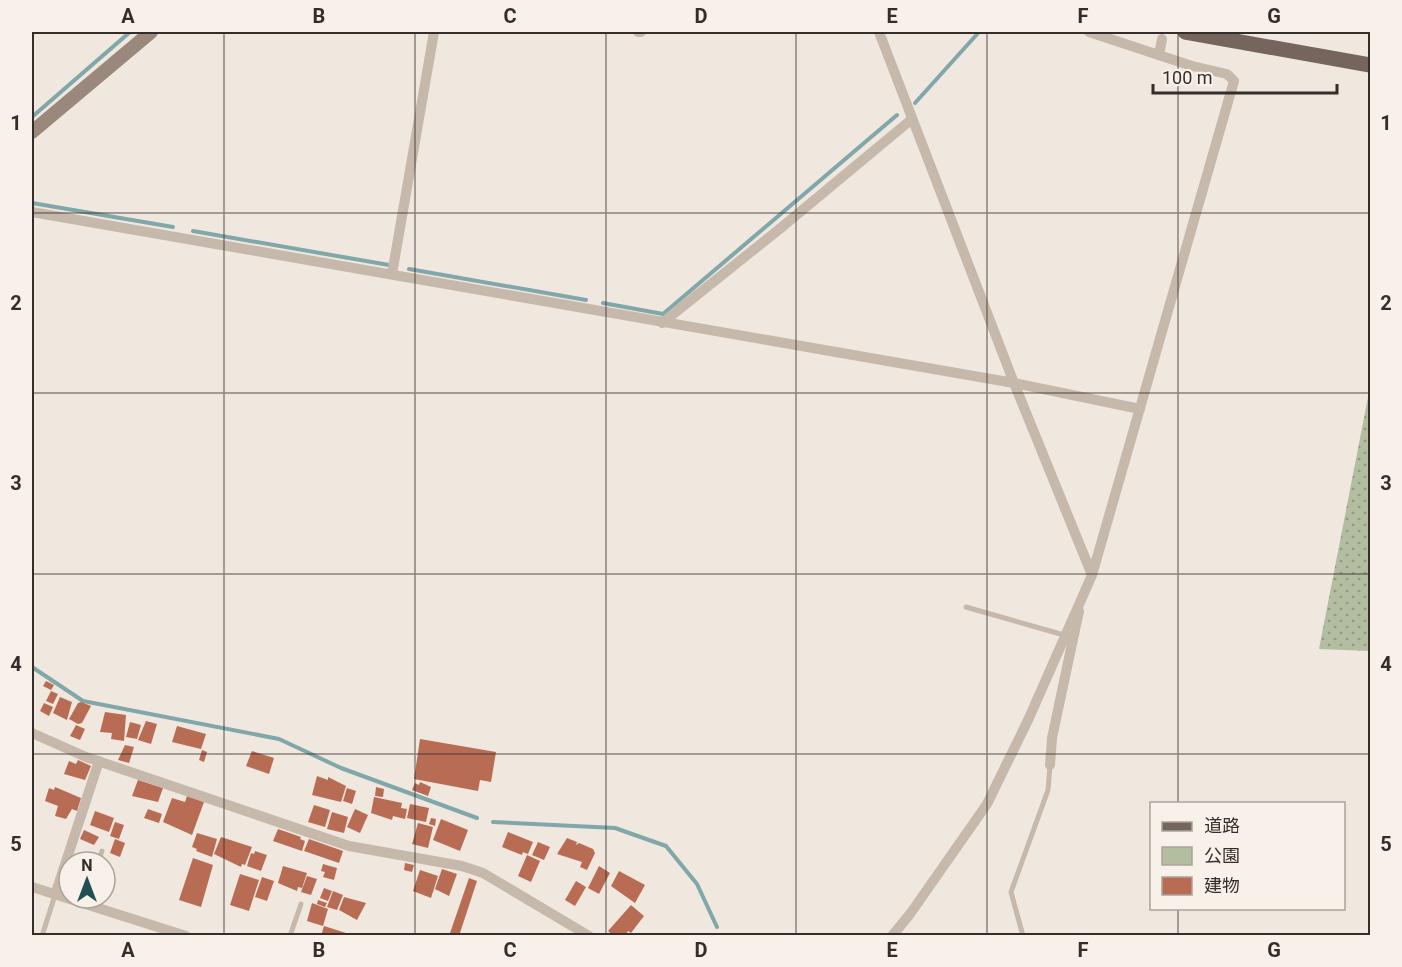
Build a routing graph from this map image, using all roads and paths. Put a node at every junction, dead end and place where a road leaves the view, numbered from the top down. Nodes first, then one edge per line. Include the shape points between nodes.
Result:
1 (151, 32) edge
2 (434, 32) edge
3 (879, 32) edge
4 (1089, 32) edge
5 (1185, 32) edge
6 (1162, 39) dead end
7 (1159, 55) junction
8 (1371, 65) edge
9 (912, 118) junction
10 (32, 132) edge
11 (32, 213) edge
12 (392, 274) junction
13 (662, 323) junction
14 (1014, 383) junction
15 (1140, 409) junction
16 (1092, 575) junction
17 (1082, 596) junction
18 (966, 607) dead end
19 (1064, 635) junction
20 (32, 733) edge
21 (99, 761) junction
22 (1050, 765) joint
23 (32, 887) edge
24 (56, 895) junction
25 (301, 904) dead end
26 (112, 910) edge
27 (42, 936) edge
28 (186, 936) edge
29 (290, 936) edge
30 (589, 936) edge
31 (892, 936) edge
32 (1023, 936) edge

1 - 10 street
2 - 12 street
3 - 9 street
4 - 7 street
5 - 8 main road
6 - 7 street
7 - 15 street via 1227,74 1234,81
9 - 13 street
9 - 14 street
11 - 12 street
12 - 13 street
13 - 14 street
14 - 15 street
14 - 16 street
15 - 16 street
16 - 17 street
17 - 19 street
17 - 22 street via 1052,738
18 - 19 lane
19 - 31 street via 987,804
20 - 21 street
21 - 24 street
21 - 30 street via 349,846 483,873
22 - 32 lane via 1048,790 1011,892
23 - 24 street
24 - 27 lane
25 - 29 lane
26 - 28 street

